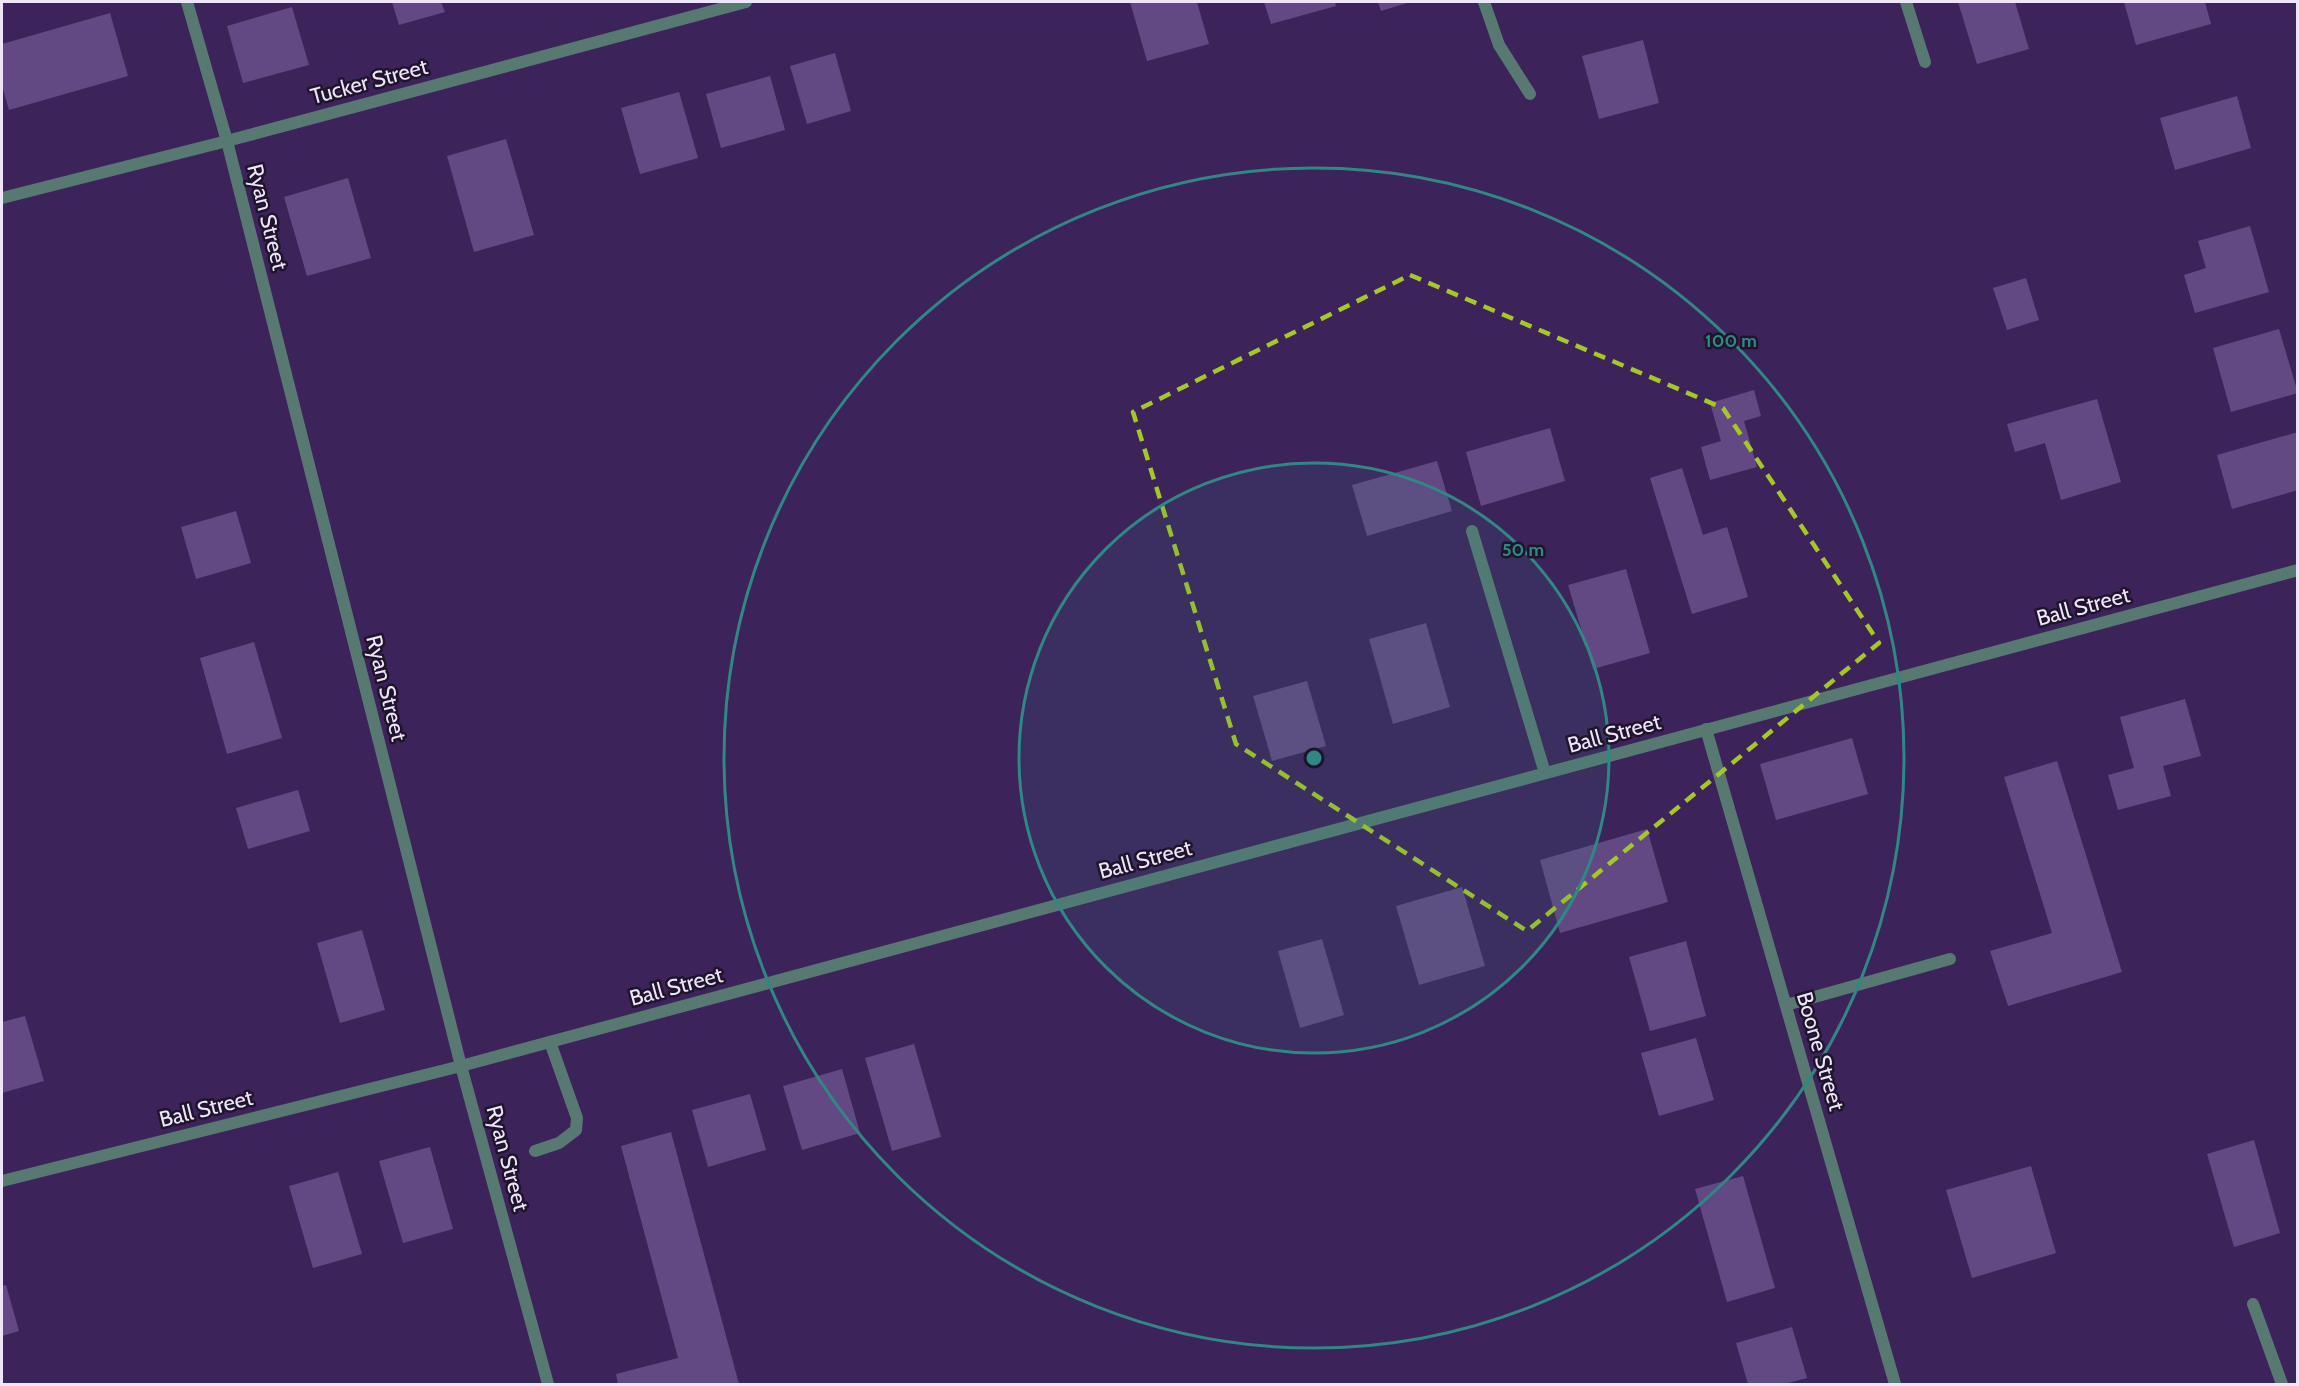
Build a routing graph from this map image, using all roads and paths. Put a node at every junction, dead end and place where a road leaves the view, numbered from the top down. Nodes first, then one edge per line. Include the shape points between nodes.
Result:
1 (187, 2) edge
2 (746, 2) edge
3 (1484, 2) edge
4 (1906, 2) edge
5 (1925, 62) dead end
6 (1530, 94) dead end
7 (227, 141) junction
8 (2, 198) edge
9 (1472, 531) dead end
10 (2298, 570) edge
11 (1706, 729) junction
12 (1545, 773) junction
13 (1950, 959) dead end
14 (1786, 1005) junction
15 (550, 1042) junction
16 (461, 1066) junction
17 (535, 1151) dead end
18 (2, 1181) edge
19 (2253, 1304) dead end
20 (548, 1384) edge
21 (1895, 1384) edge
22 (2282, 1384) edge

1 - 7 street, Ryan Street
2 - 7 street, Tucker Street
3 - 6 street via 1499,45
4 - 5 street
7 - 8 street, Tucker Street
7 - 16 street, Ryan Street
9 - 12 street
10 - 11 street, Ball Street
11 - 12 street, Ball Street
11 - 14 street, Boone Street
12 - 15 street, Ball Street
13 - 14 street
14 - 21 street, Boone Street
15 - 16 street, Ball Street
15 - 17 street via 577,1118 576,1130 559,1143
16 - 18 street, Ball Street
16 - 20 street, Ryan Street
19 - 22 street

